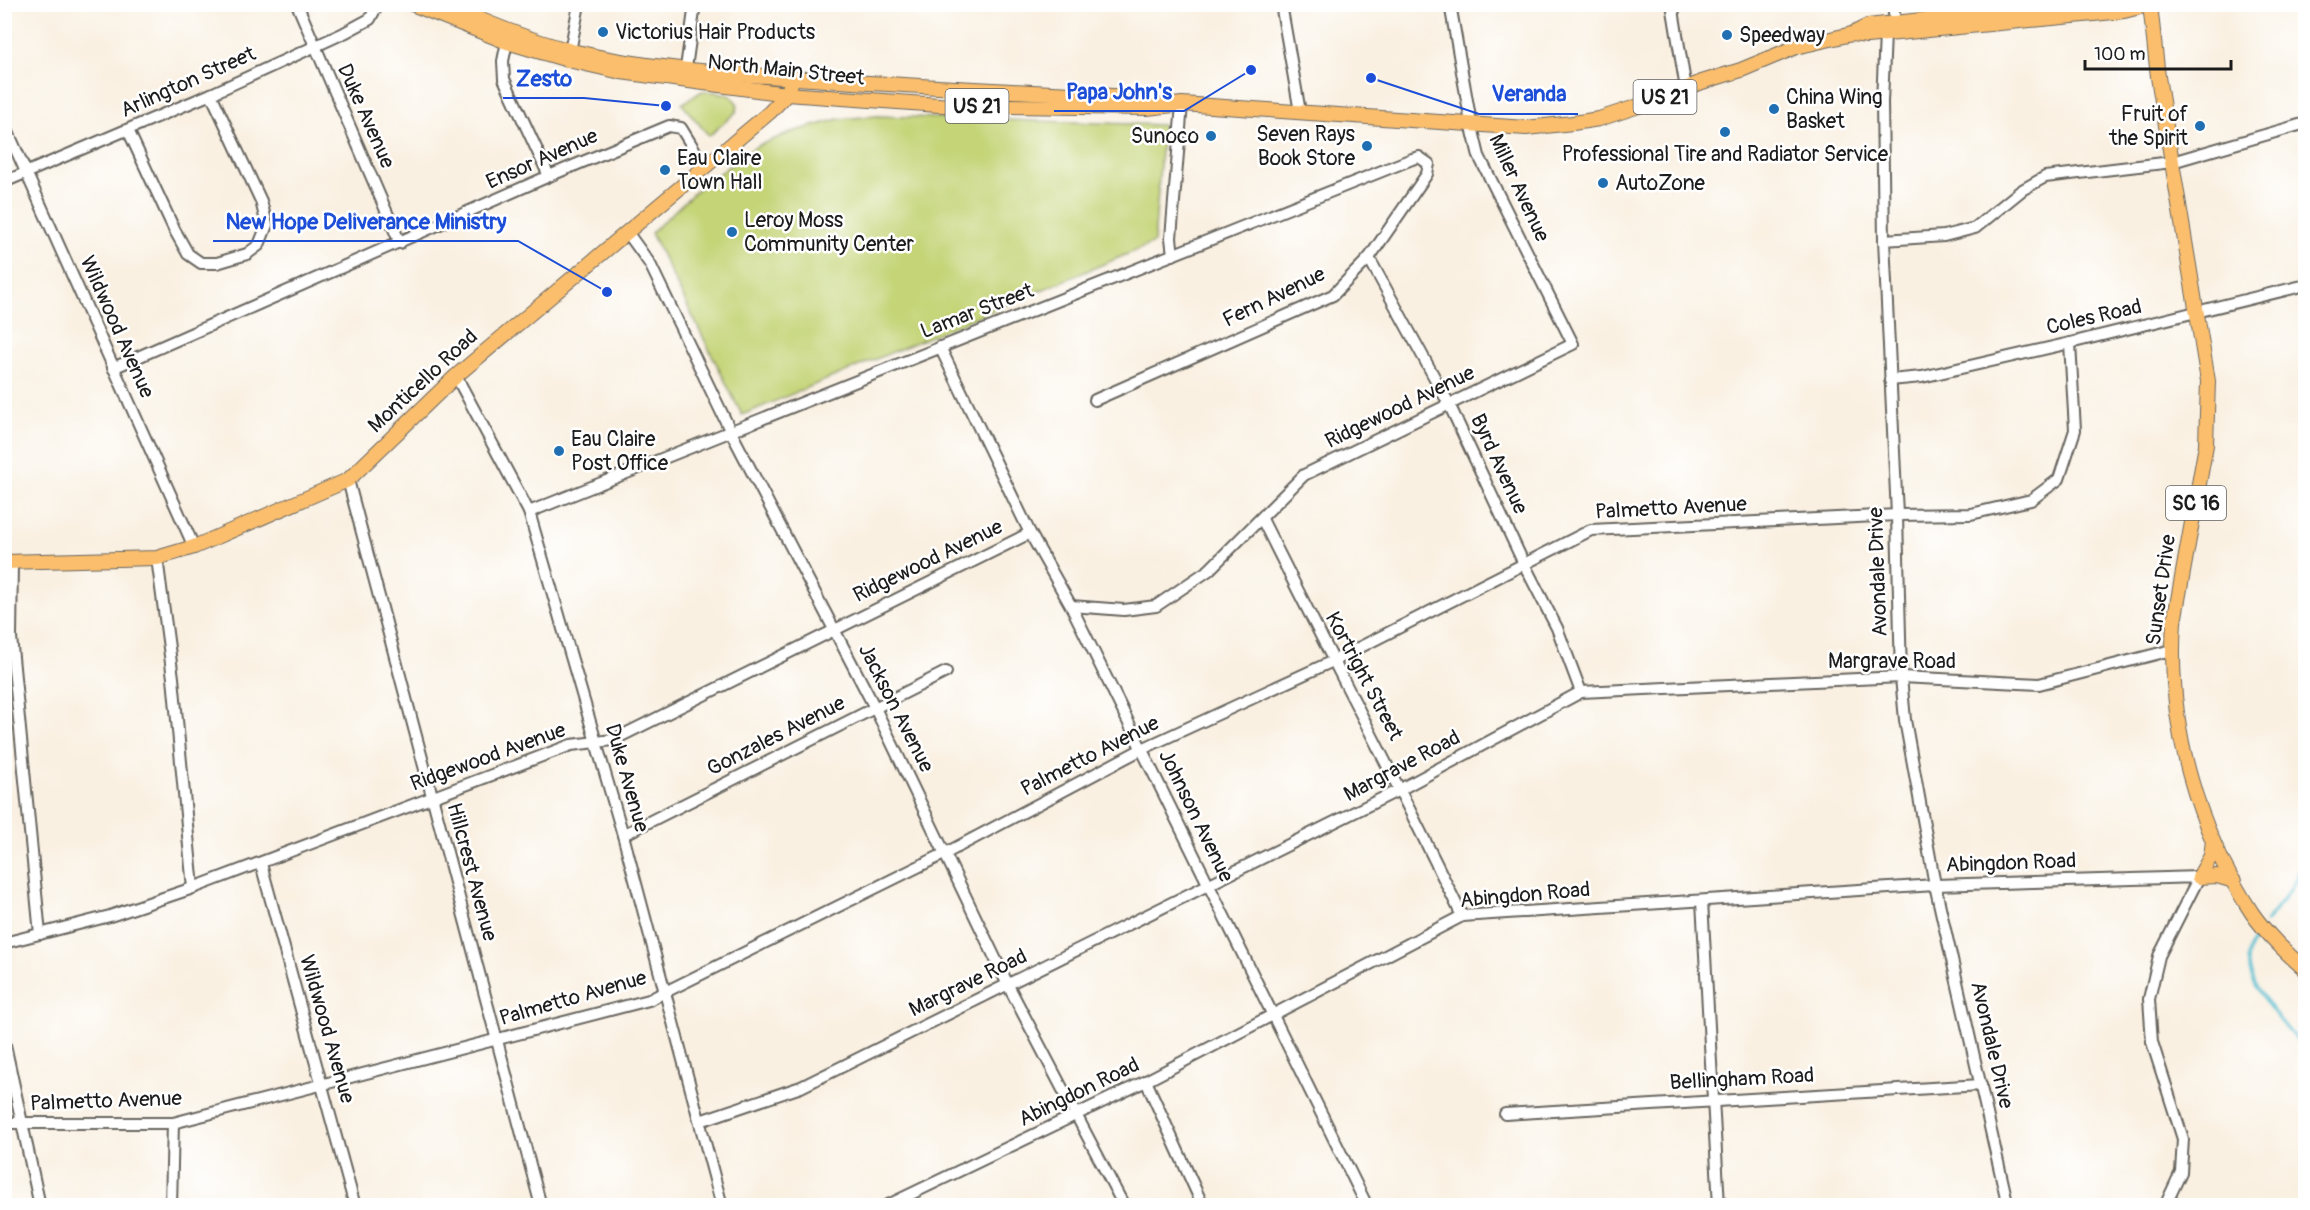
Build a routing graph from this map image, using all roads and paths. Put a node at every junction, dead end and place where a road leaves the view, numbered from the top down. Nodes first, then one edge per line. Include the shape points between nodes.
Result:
1 (297, 4) edge
2 (378, 4) edge
3 (412, 4) edge
4 (444, 4) edge
5 (579, 4) edge
6 (695, 4) edge
7 (1281, 4) edge
8 (1450, 4) edge
9 (1672, 4) edge
10 (1893, 4) edge
11 (2064, 4) edge
12 (2150, 5) edge
13 (1895, 22) junction
14 (1852, 34) junction
15 (1885, 34) junction
16 (508, 37) junction
17 (314, 46) junction
18 (570, 55) junction
19 (685, 75) junction
20 (793, 78) junction
21 (1686, 89) junction
22 (211, 94) junction
23 (787, 94) junction
24 (1167, 104) junction
25 (1182, 104) junction
26 (1300, 112) junction
27 (4, 123) edge
28 (1471, 123) junction
29 (2306, 123) edge
30 (128, 130) junction
31 (2172, 162) junction
32 (705, 167) junction
33 (26, 173) junction
34 (1427, 174) joint
35 (549, 176) junction
36 (4, 182) edge
37 (627, 232) junction
38 (1884, 240) junction
39 (400, 243) junction
40 (1173, 255) junction
41 (1369, 258) junction
42 (2306, 285) edge
43 (2198, 312) junction
44 (2070, 343) junction
45 (1573, 344) joint
46 (940, 347) junction
47 (113, 368) junction
48 (456, 376) junction
49 (1890, 380) junction
50 (1095, 400) dead end
51 (1449, 404) junction
52 (730, 430) junction
53 (348, 480) junction
54 (529, 512) junction
55 (1897, 515) junction
56 (1262, 519) junction
57 (1030, 533) junction
58 (194, 547) junction
59 (157, 558) junction
60 (8, 562) edge
61 (1524, 564) junction
62 (1071, 606) junction
63 (834, 629) junction
64 (2172, 650) junction
65 (1333, 661) junction
66 (946, 672) dead end
67 (1901, 677) junction
68 (1581, 692) junction
69 (874, 708) junction
70 (597, 743) junction
71 (1142, 749) junction
72 (1401, 789) junction
73 (432, 798) junction
74 (623, 835) junction
75 (2213, 840) junction
76 (946, 853) junction
77 (261, 864) junction
78 (2199, 877) junction
79 (2234, 881) junction
80 (1935, 885) junction
81 (1208, 886) junction
82 (193, 888) junction
83 (1702, 901) junction
84 (1462, 916) junction
85 (40, 934) junction
86 (4, 943) edge
87 (2306, 970) edge
88 (1008, 985) junction
89 (665, 991) junction
90 (1271, 1016) junction
91 (4, 1040) edge
92 (498, 1040) junction
93 (1146, 1081) junction
94 (323, 1085) junction
95 (1981, 1085) junction
96 (1714, 1100) junction
97 (1505, 1114) dead end
98 (1077, 1115) junction
99 (700, 1121) junction
100 (4, 1123) edge
101 (23, 1123) junction
102 (173, 1123) junction
103 (891, 1204) edge
104 (40, 1206) edge
105 (171, 1206) edge
106 (355, 1206) edge
107 (541, 1206) edge
108 (722, 1206) edge
109 (1124, 1206) edge
110 (1203, 1206) edge
111 (1367, 1206) edge
112 (1719, 1206) edge
113 (2008, 1206) edge
114 (2165, 1206) edge

1 - 17 street, Duke Avenue
2 - 17 street, Arlington Street via 370,19
3 - 16 main road, North Main Street / US 21
4 - 16 main road, North Main Street / US 21
5 - 18 street
6 - 19 street
7 - 26 street
8 - 28 street, Miller Avenue
9 - 21 street
10 - 13 street
11 - 13 main road, North Main Street / US 21
12 - 15 main road, North Main Street / US 21 via 2124,11
12 - 31 main road, Sunset Drive / SC 16
13 - 14 main road, North Main Street / US 21 via 1868,26
14 - 15 main road, North Main Street / US 21
14 - 21 main road, North Main Street / US 21 via 1796,47
15 - 38 street, Avondale Drive
16 - 18 main road, North Main Street / US 21
16 - 35 street via 504,80
17 - 22 street, Arlington Street
17 - 39 street, Duke Avenue
18 - 19 main road, North Main Street / US 21 via 621,72
19 - 20 main road, North Main Street / US 21
19 - 23 main road, North Main Street / US 21
20 - 23 main road, Monticello Road
20 - 24 main road, North Main Street / US 21 via 1132,97
21 - 28 main road, North Main Street / US 21 via 1599,119 1527,128
22 - 30 street, Arlington Street
22 - 30 street via 261,201 267,225 260,245 247,254 216,263 201,262 188,254
23 - 24 main road, North Main Street / US 21 via 939,105 1147,108
23 - 32 main road, Monticello Road
24 - 25 main road, North Main Street / US 21
25 - 26 main road, North Main Street / US 21
25 - 40 street via 1171,238
26 - 28 main road, North Main Street / US 21
27 - 33 street, Wildwood Avenue
28 - 45 street, Miller Avenue via 1479,156
29 - 31 street
30 - 33 street, Arlington Street
31 - 38 street via 2045,177 2022,190 1975,228 1944,236
31 - 43 main road, Sunset Drive / SC 16
32 - 35 street, Ensor Avenue via 681,128 669,126
32 - 37 main road, Monticello Road
33 - 36 street, Arlington Street
33 - 47 street, Wildwood Avenue
34 - 40 street, Lamar Street via 1428,164 1419,157 1412,159
34 - 41 street, Fern Avenue
35 - 39 street, Ensor Avenue
37 - 48 main road, Monticello Road
37 - 52 street, Jackson Avenue via 650,264
38 - 49 street, Avondale Drive
39 - 47 street, Ensor Avenue
40 - 46 street, Lamar Street
41 - 50 street, Fern Avenue via 1333,295
41 - 51 street, Byrd Avenue
42 - 43 street, Coles Road
43 - 44 street, Coles Road
43 - 64 main road, Sunset Drive / SC 16 via 2208,381 2206,445
44 - 49 street, Coles Road via 1922,377
44 - 55 street, Palmetto Avenue via 2075,430 2059,479 2031,500 1991,510
45 - 51 street, Ridgewood Avenue
46 - 52 street, Lamar Street
46 - 57 street, Johnson Avenue
47 - 58 street, Wildwood Avenue
48 - 53 main road, Monticello Road
48 - 54 street, Duke Avenue
49 - 55 street, Avondale Drive
51 - 56 street, Ridgewood Avenue via 1305,475
51 - 61 street, Byrd Avenue
52 - 54 street, Lamar Street
52 - 63 street, Jackson Avenue
53 - 58 main road, Monticello Road
53 - 73 street, Hillcrest Avenue
54 - 70 street, Duke Avenue
55 - 61 street, Palmetto Avenue via 1591,530
55 - 67 street, Avondale Drive
56 - 62 street, Ridgewood Avenue via 1209,570 1156,606 1124,610
56 - 65 street, Kortright Street
57 - 62 street, Johnson Avenue
57 - 63 street, Ridgewood Avenue
58 - 59 main road, Monticello Road
59 - 60 main road, Monticello Road
59 - 82 street via 174,678
60 - 85 street via 11,637
61 - 65 street, Palmetto Avenue
61 - 68 street, Byrd Avenue via 1557,628
62 - 71 street, Johnson Avenue
63 - 69 street, Jackson Avenue
63 - 70 street, Ridgewood Avenue via 613,740
64 - 67 street, Margrave Road via 2039,684
64 - 75 main road, Sunset Drive / SC 16 via 2175,702 2185,760
65 - 71 street, Palmetto Avenue
65 - 72 street, Kortright Street
66 - 69 street, Gonzales Avenue
67 - 68 street, Margrave Road
67 - 80 street, Avondale Drive
68 - 72 street, Margrave Road
69 - 74 street, Gonzales Avenue
69 - 76 street, Jackson Avenue
70 - 73 street, Ridgewood Avenue via 572,745
70 - 74 street, Duke Avenue
71 - 76 street, Palmetto Avenue
71 - 81 street, Johnson Avenue
72 - 81 street, Margrave Road
72 - 84 street, Kortright Street
73 - 77 street, Ridgewood Avenue
73 - 92 street, Hillcrest Avenue
74 - 89 street, Duke Avenue
75 - 78 main road via 2211,856
75 - 79 main road, Sunset Drive / SC 16
76 - 88 street, Jackson Avenue
76 - 89 street, Palmetto Avenue
77 - 82 street, Ridgewood Avenue
77 - 94 street, Wildwood Avenue
78 - 79 main road via 2217,876
78 - 80 street, Abingdon Road
78 - 114 street via 2159,956 2149,999 2152,1042 2183,1139 2181,1172
79 - 87 main road, Sunset Drive / SC 16 via 2263,926
80 - 83 street, Abingdon Road
80 - 95 street, Avondale Drive
81 - 88 street, Margrave Road
81 - 90 street, Johnson Avenue
82 - 85 street, Ridgewood Avenue
83 - 84 street, Abingdon Road
83 - 96 street
84 - 90 street, Abingdon Road
85 - 86 street, Ridgewood Avenue
88 - 98 street, Jackson Avenue
88 - 99 street, Margrave Road via 801,1087
89 - 92 street, Palmetto Avenue via 649,1000
89 - 99 street, Duke Avenue
90 - 93 street, Abingdon Road
90 - 111 street, Johnson Avenue
91 - 101 street
92 - 94 street, Palmetto Avenue
92 - 107 street, Hillcrest Avenue
93 - 98 street, Abingdon Road
93 - 110 street
94 - 102 street, Palmetto Avenue
94 - 106 street, Wildwood Avenue
95 - 96 street, Bellingham Road
95 - 113 street, Avondale Drive
96 - 97 street, Bellingham Road
96 - 112 street
98 - 103 street, Abingdon Road
98 - 109 street, Jackson Avenue
99 - 108 street, Duke Avenue
100 - 101 street, Palmetto Avenue
101 - 102 street, Palmetto Avenue
101 - 104 street
102 - 105 street

